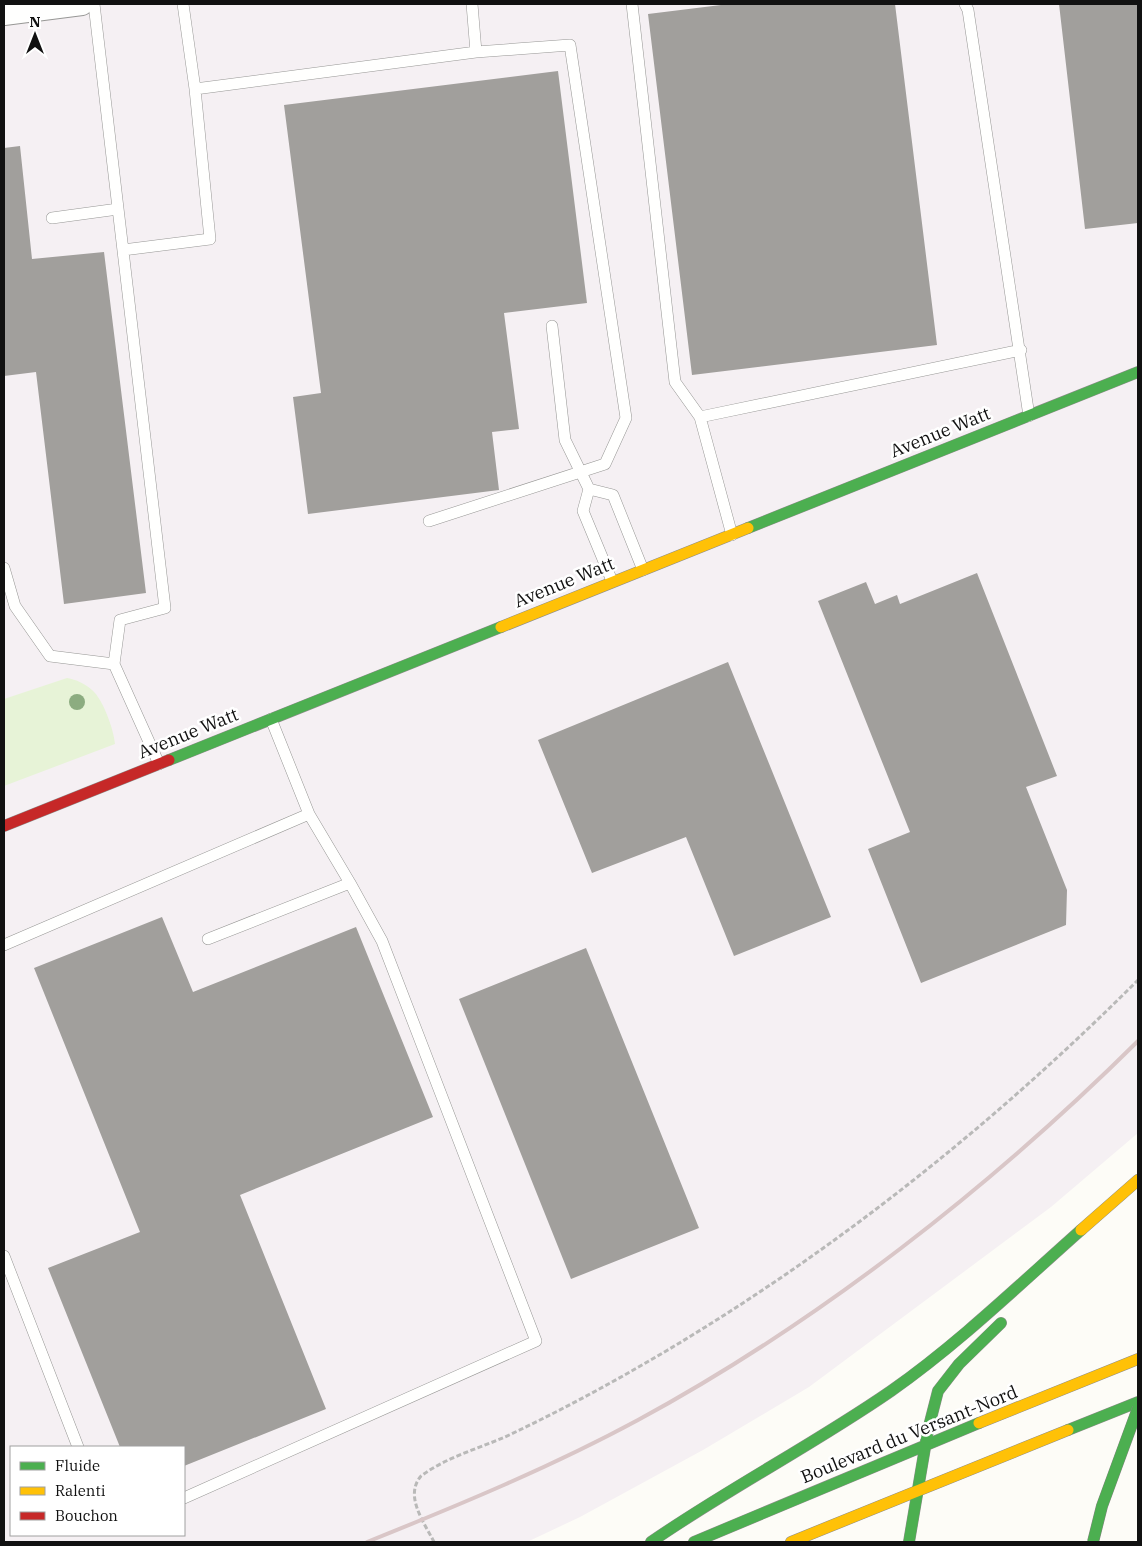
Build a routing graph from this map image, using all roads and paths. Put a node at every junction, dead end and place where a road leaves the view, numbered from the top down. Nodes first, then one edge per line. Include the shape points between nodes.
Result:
1 (82, 4) edge
2 (94, 4) edge
3 (182, 4) edge
4 (472, 4) edge
5 (632, 4) edge
6 (965, 4) edge
7 (4, 14) edge
8 (476, 52) junction
9 (195, 89) junction
10 (118, 209) junction
11 (52, 218) dead end
12 (123, 250) junction
13 (552, 326) dead end
14 (1021, 350) junction
15 (1138, 372) edge
16 (1029, 416) junction
17 (700, 417) junction
18 (582, 472) junction
19 (589, 489) junction
20 (429, 521) dead end
21 (732, 535) junction
22 (4, 568) edge
23 (642, 570) junction
24 (612, 582) junction
25 (114, 664) junction
26 (271, 719) junction
27 (159, 764) junction
28 (309, 814) junction
29 (4, 826) edge
30 (350, 882) junction
31 (208, 939) dead end
32 (4, 945) edge
33 (1138, 980) edge
34 (1138, 1180) edge
35 (1110, 1207) junction
36 (4, 1256) edge
37 (1036, 1287) dead end
38 (1009, 1316) dead end
39 (1138, 1359) edge
40 (1138, 1402) edge
41 (1138, 1408) edge
42 (926, 1444) junction
43 (78, 1446) edge
44 (919, 1490) junction
45 (185, 1498) edge
46 (434, 1542) edge
47 (651, 1542) edge
48 (694, 1542) edge
49 (791, 1542) edge
50 (909, 1542) edge
51 (1092, 1542) edge

1 - 7 street
2 - 10 lane
3 - 9 lane
4 - 8 lane
5 - 17 lane via 674,382
6 - 14 lane
8 - 9 lane
8 - 18 lane via 570,45 626,418 606,464
9 - 12 lane via 210,239
10 - 11 lane
10 - 12 lane
12 - 25 lane via 165,608 120,620
13 - 18 lane via 565,440
14 - 16 lane
14 - 17 lane
15 - 16 main road, Avenue Watt
16 - 21 main road, Avenue Watt
17 - 21 lane
18 - 19 lane
18 - 20 lane
19 - 23 lane via 613,495
19 - 24 lane via 583,511
21 - 23 main road, Avenue Watt
22 - 25 lane via 15,606 50,656
23 - 24 main road, Avenue Watt
24 - 26 main road, Avenue Watt
25 - 27 lane
26 - 27 main road, Avenue Watt
26 - 28 lane
27 - 29 main road, Avenue Watt
28 - 30 lane
28 - 32 lane
30 - 31 lane
30 - 45 lane via 382,941 536,1341
33 - 46 path via 1084,1034 949,1152 773,1284 604,1386 421,1476 414,1489 415,1502
34 - 35 main road
35 - 37 main road
35 - 47 main road via 892,1390 808,1447
36 - 43 lane
38 - 42 main road via 959,1364 938,1391
39 - 42 main road, Boulevard du Versant-Nord
40 - 44 main road
41 - 51 main road, bridge
42 - 44 main road
42 - 48 main road, Boulevard du Versant-Nord
44 - 49 main road
44 - 50 main road

